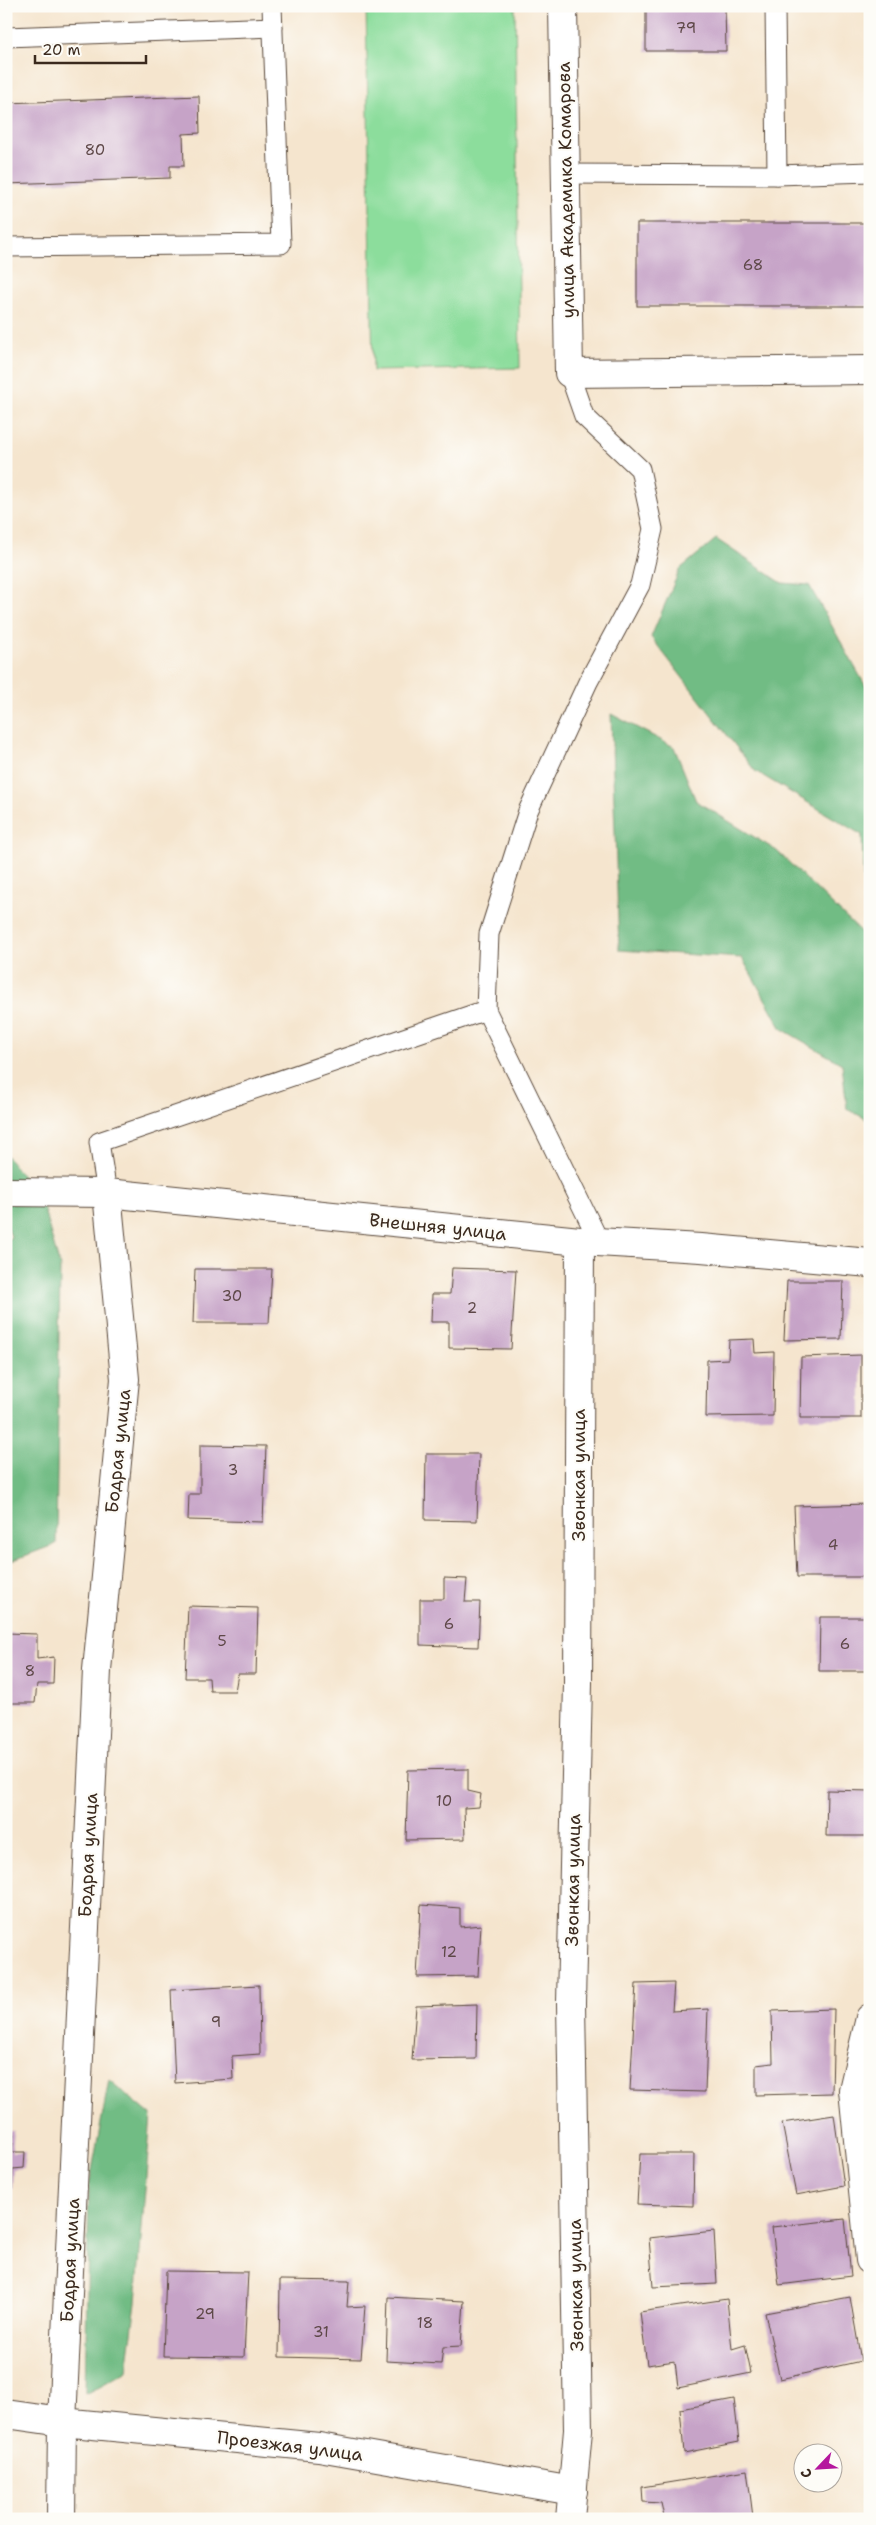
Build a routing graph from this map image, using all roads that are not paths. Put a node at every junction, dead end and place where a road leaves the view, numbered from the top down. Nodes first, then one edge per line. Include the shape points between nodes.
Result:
1 (272, 6) edge
2 (563, 6) edge
3 (775, 6) edge
4 (273, 27) junction
5 (6, 37) edge
6 (870, 172) edge
7 (565, 174) junction
8 (777, 175) junction
9 (6, 247) edge
10 (870, 370) edge
11 (569, 373) junction
12 (486, 1010) junction
13 (6, 1192) edge
14 (107, 1193) junction
15 (590, 1242) junction
16 (870, 1262) edge
17 (870, 2018) edge
18 (870, 2260) edge
19 (6, 2414) edge
20 (62, 2422) junction
21 (573, 2491) junction
22 (61, 2519) edge
23 (570, 2519) edge

1 - 4 lane
2 - 7 street, улица Академика Комарова
3 - 8 lane
4 - 5 lane
4 - 9 lane via 281,244
6 - 8 lane
7 - 8 lane
7 - 11 street, улица Академика Комарова
10 - 11 street
11 - 12 lane via 584,416 640,470 654,529 640,585 588,682 528,812 489,934
12 - 14 lane via 99,1142
12 - 15 lane
13 - 14 street, Внешняя улица
14 - 15 street, Внешняя улица
14 - 20 street, Бодрая улица via 125,1379 97,1670
15 - 16 street, Внешняя улица
15 - 21 street, Звонкая улица via 571,2003 578,2430
17 - 18 street via 853,2090
19 - 20 street, Проезжая улица
20 - 21 street, Проезжая улица via 319,2447
20 - 22 street, Бодрая улица
21 - 23 street, Звонкая улица

